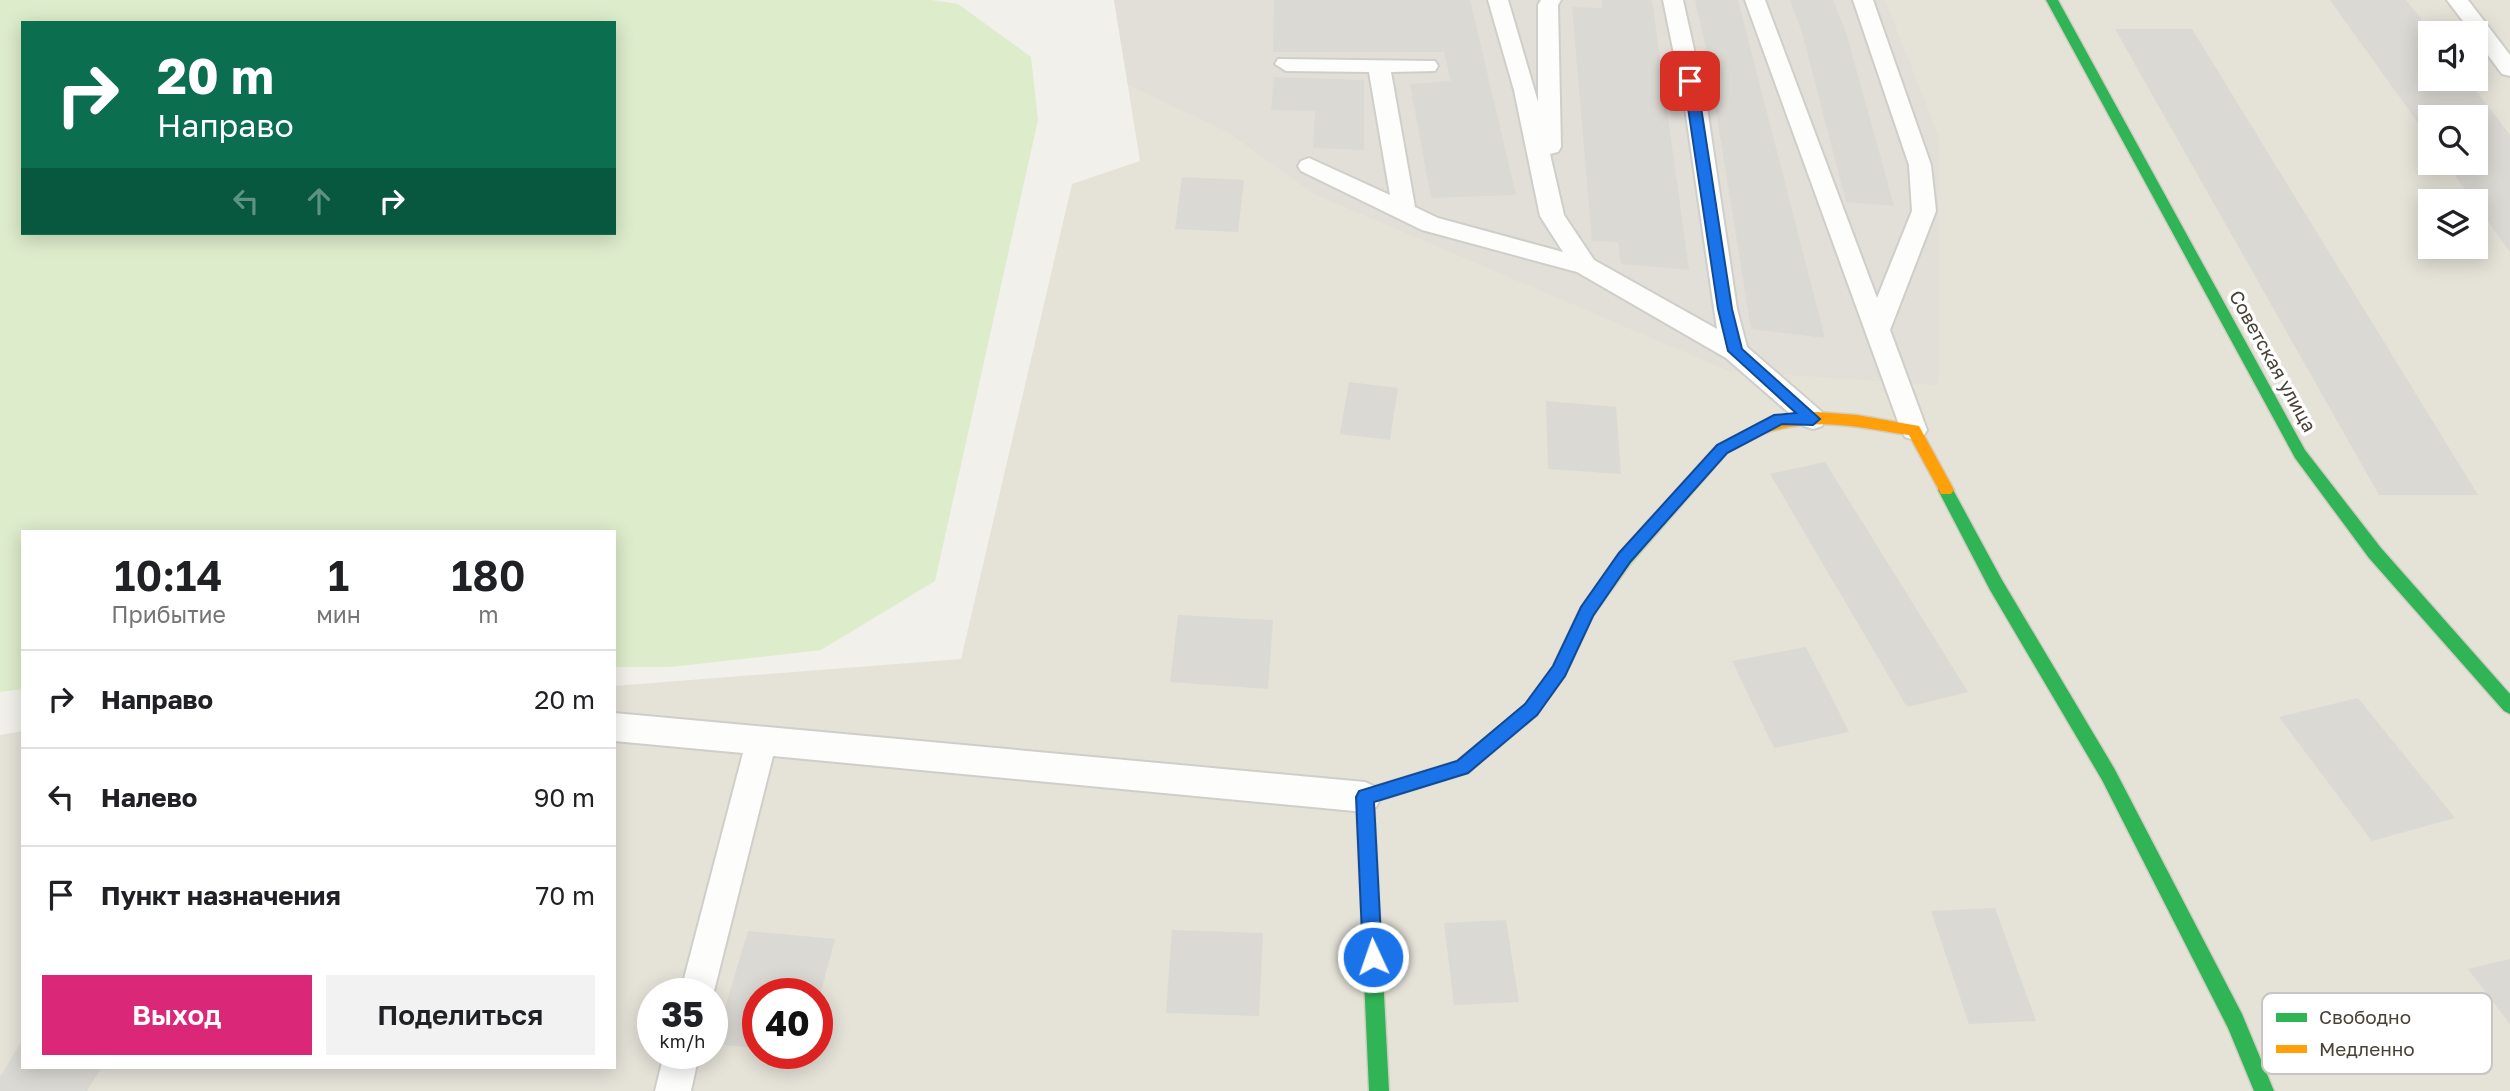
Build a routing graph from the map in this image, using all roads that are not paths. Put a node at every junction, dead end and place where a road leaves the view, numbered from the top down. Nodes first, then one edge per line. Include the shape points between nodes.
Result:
1 (1498, 0) edge
2 (1551, 0) edge
3 (1673, 0) edge
4 (1755, 0) edge
5 (1863, 0) edge
6 (2052, 0) edge
7 (2457, 0) edge
8 (1286, 64) dead end
9 (1379, 66) junction
10 (1427, 66) dead end
11 (2510, 69) edge
12 (1309, 166) dead end
13 (1404, 211) junction
14 (1552, 216) junction
15 (1585, 266) junction
16 (1877, 330) junction
17 (1735, 351) junction
18 (1813, 419) junction
19 (1914, 430) junction
20 (2510, 706) edge
21 (616, 727) edge
22 (761, 741) junction
23 (1365, 797) junction
24 (701, 978) edge
25 (678, 1069) edge
26 (673, 1091) edge
27 (1379, 1091) edge
28 (2264, 1091) edge

1 - 14 lane via 1525,90
2 - 14 lane
3 - 17 lane via 1696,108
4 - 16 lane
5 - 16 lane via 1920,165 1924,211
6 - 20 street, Советская улица via 2300,454 2375,553
7 - 11 lane
8 - 9 lane
9 - 10 lane
9 - 13 lane
12 - 13 lane
13 - 15 lane via 1430,224
14 - 15 lane
15 - 17 lane
16 - 19 lane
17 - 18 lane
18 - 19 street
18 - 23 street via 1780,419 1722,449 1625,558 1587,612 1559,671 1531,710 1462,768
19 - 28 street via 1996,585 2108,774 2235,1021
21 - 22 lane
22 - 23 lane
22 - 24 lane
23 - 27 street
25 - 26 lane

